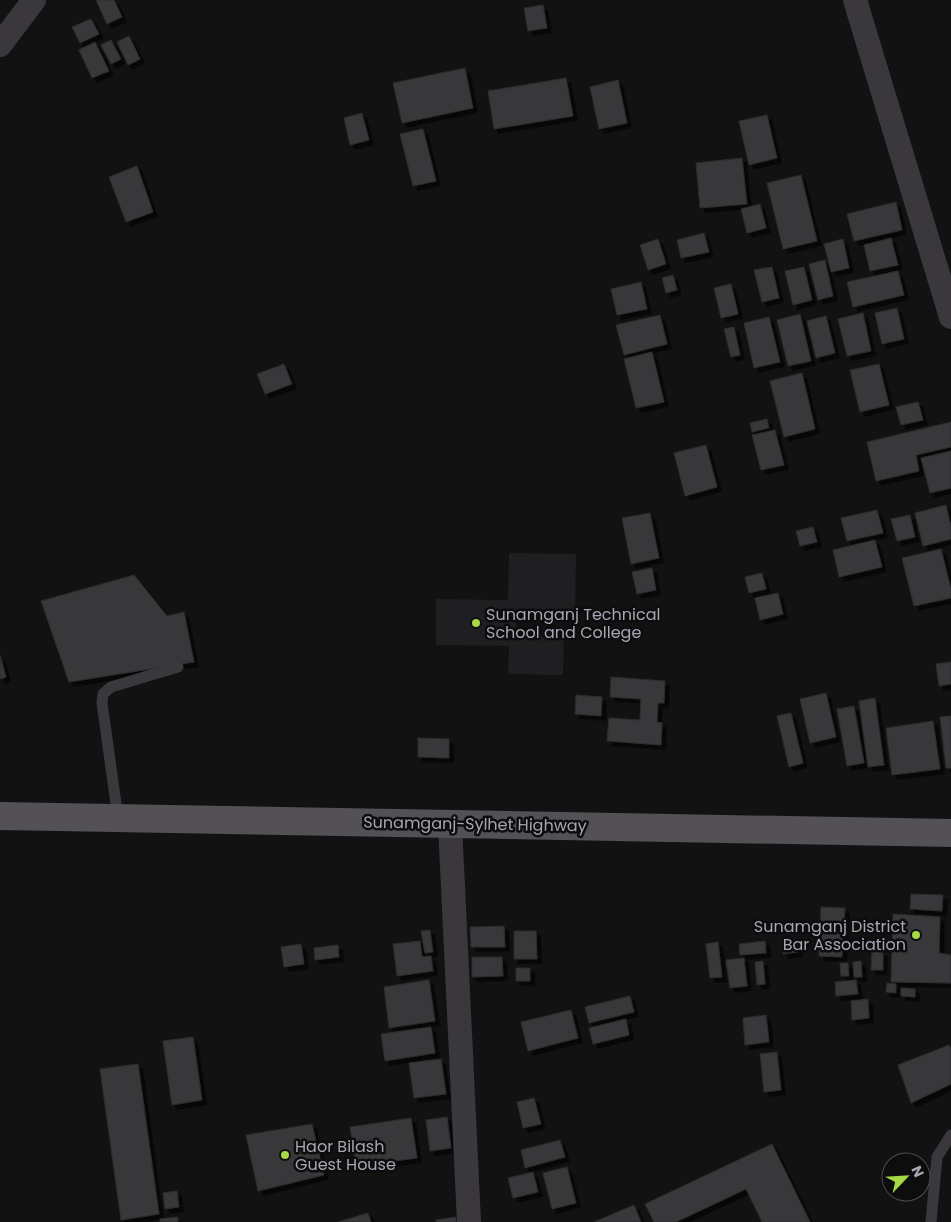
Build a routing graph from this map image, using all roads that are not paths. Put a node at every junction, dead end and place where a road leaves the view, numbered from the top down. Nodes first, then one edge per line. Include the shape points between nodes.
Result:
1 (34, 0) edge
2 (855, 0) edge
3 (0, 45) edge
4 (951, 317) edge
5 (178, 667) dead end
6 (0, 816) edge
7 (118, 818) junction
8 (450, 824) junction
9 (951, 833) edge
10 (951, 1135) edge
11 (469, 1222) edge
12 (931, 1222) edge

1 - 3 street
2 - 4 street
5 - 7 lane via 111,687 103,694
6 - 7 main road, Sunamganj-Sylhet Highway
7 - 8 main road, Sunamganj-Sylhet Highway
8 - 9 main road, Sunamganj-Sylhet Highway
8 - 11 street
10 - 12 lane via 937,1157

